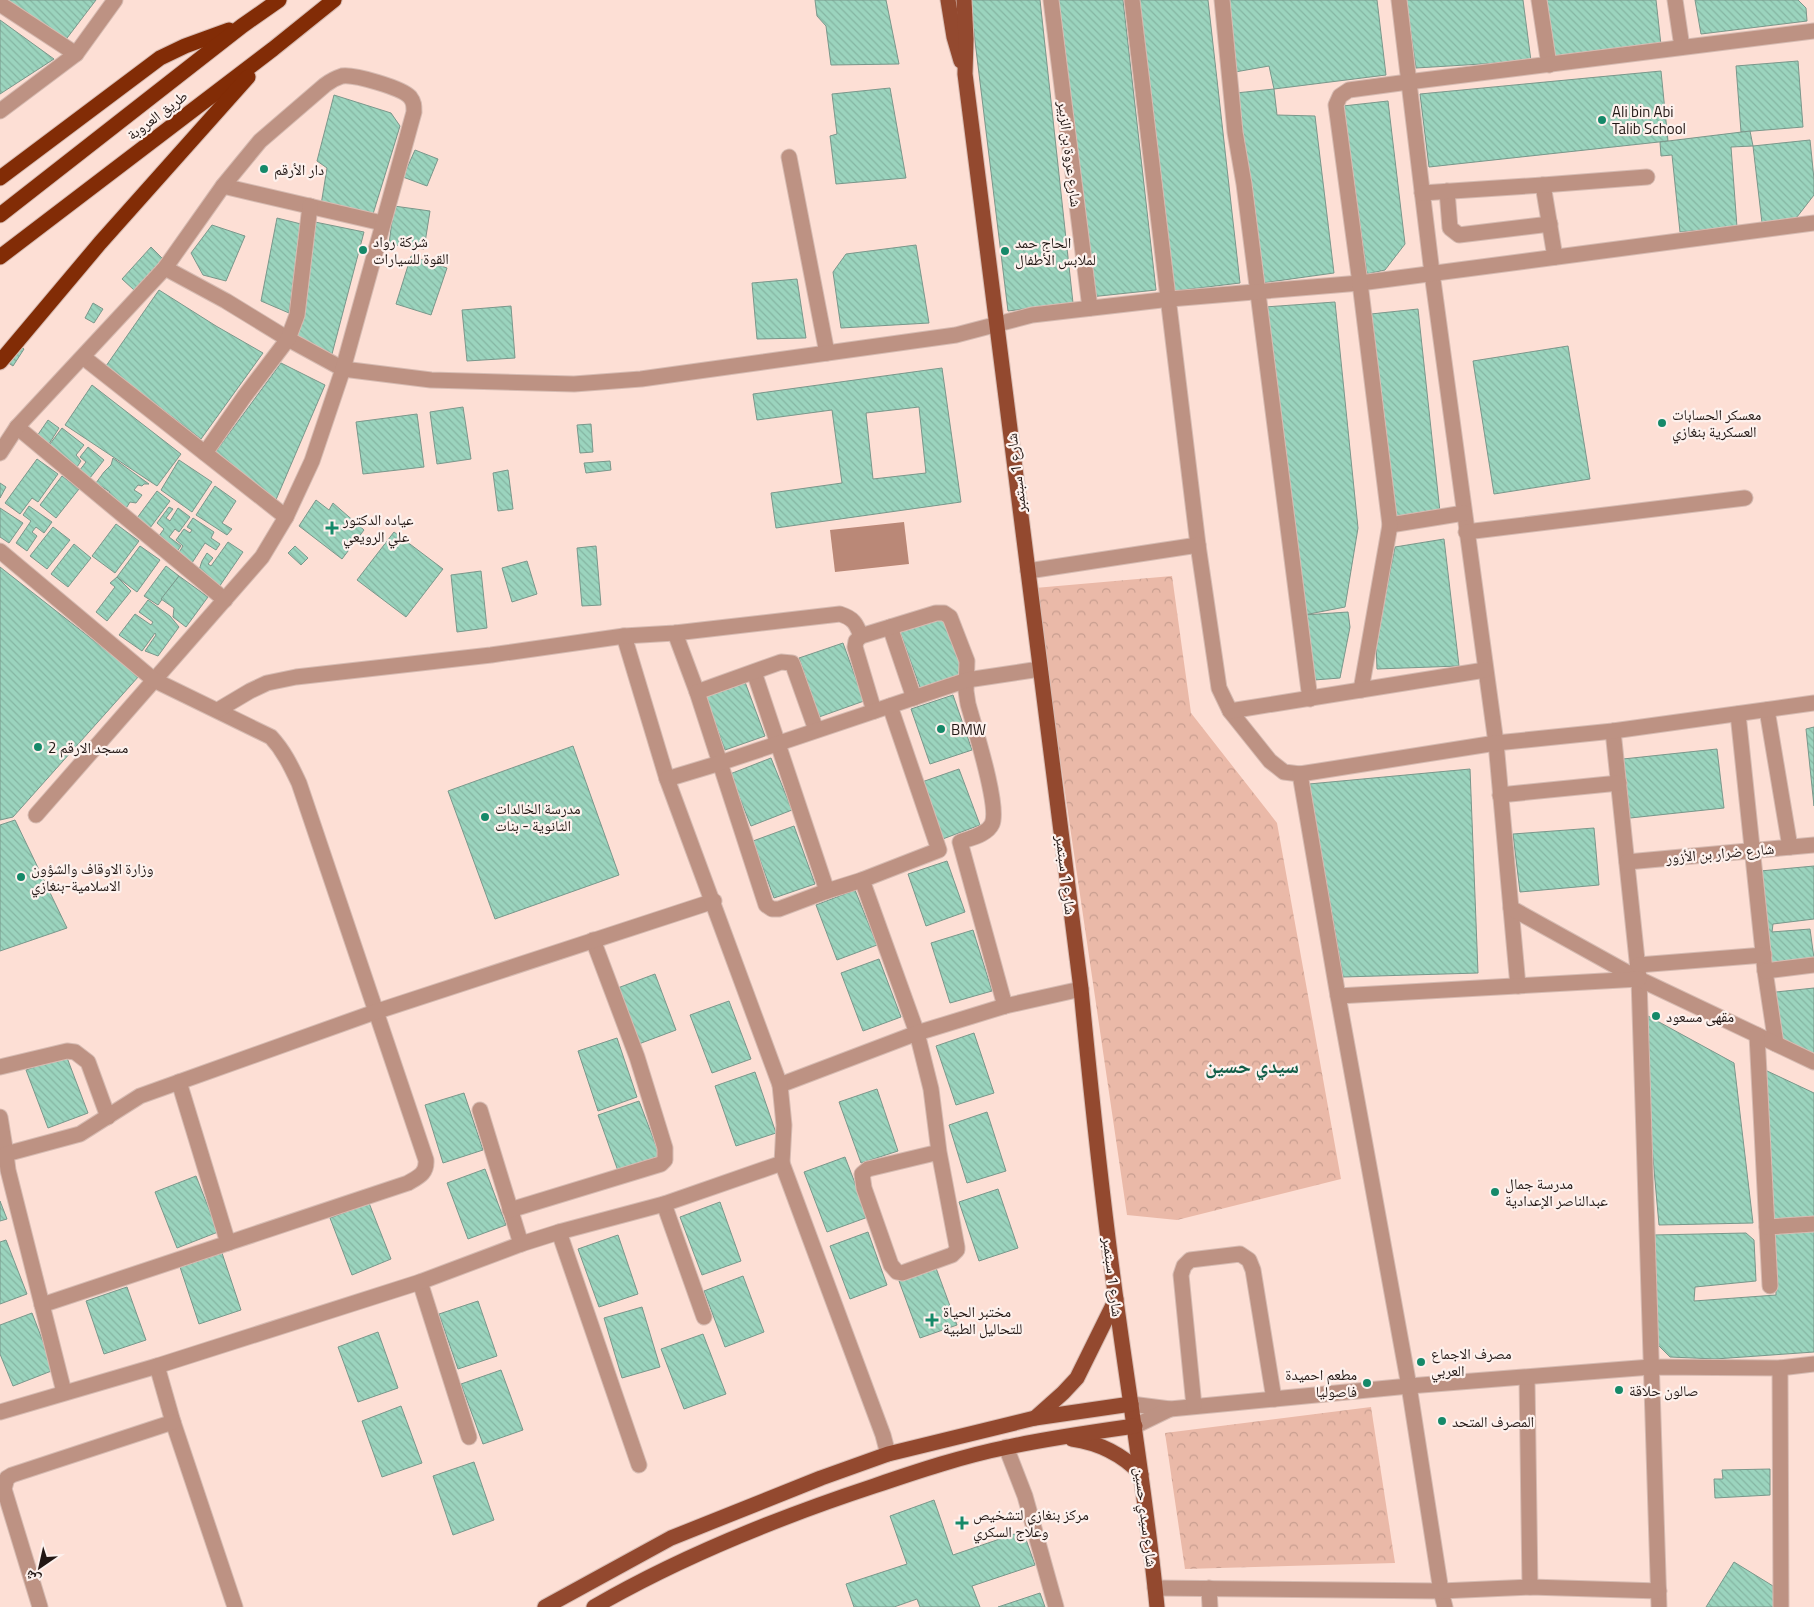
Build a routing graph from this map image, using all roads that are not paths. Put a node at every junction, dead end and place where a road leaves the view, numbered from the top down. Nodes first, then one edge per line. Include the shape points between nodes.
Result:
1 (115, 0) edge
2 (279, 0) edge
3 (948, 0) edge
4 (964, 0) edge
5 (1051, 0) edge
6 (1132, 0) edge
7 (1222, 0) edge
8 (1399, 0) edge
9 (1539, 0) edge
10 (1675, 0) edge
11 (333, 2) edge
12 (0, 4) edge
13 (242, 26) junction
14 (1814, 31) edge
15 (1682, 47) junction
16 (273, 49) junction
17 (76, 54) junction
18 (1549, 65) junction
19 (965, 74) junction
20 (1408, 82) junction
21 (0, 111) edge
22 (790, 156) dead end
23 (1647, 177) dead end
24 (0, 178) edge
25 (223, 186) junction
26 (1543, 186) junction
27 (1446, 191) junction
28 (1422, 193) junction
29 (310, 206) junction
30 (0, 215) edge
31 (382, 223) junction
32 (1814, 223) edge
33 (1550, 224) junction
34 (0, 257) edge
35 (1555, 257) junction
36 (165, 268) junction
37 (1432, 273) junction
38 (1360, 283) junction
39 (1258, 291) junction
40 (1170, 299) junction
41 (1090, 308) junction
42 (998, 324) junction
43 (288, 339) junction
44 (826, 353) junction
45 (83, 357) junction
46 (0, 362) edge
47 (343, 369) junction
48 (17, 427) junction
49 (205, 452) junction
50 (0, 453) edge
51 (1745, 498) dead end
52 (1464, 513) junction
53 (286, 517) junction
54 (1390, 525) junction
55 (1466, 532) junction
56 (1198, 545) junction
57 (0, 551) edge
58 (1028, 571) junction
59 (225, 600) junction
60 (890, 627) junction
61 (675, 632) junction
62 (624, 636) junction
63 (861, 636) junction
64 (1040, 670) junction
65 (1485, 670) junction
66 (754, 672) junction
67 (154, 680) junction
68 (967, 680) junction
69 (1361, 690) junction
70 (697, 692) junction
71 (914, 698) junction
72 (1310, 699) junction
73 (1814, 702) edge
74 (890, 706) junction
75 (218, 710) junction
76 (1767, 710) junction
77 (874, 711) junction
78 (1230, 711) junction
79 (1738, 714) junction
80 (816, 730) junction
81 (1613, 731) junction
82 (778, 742) junction
83 (1496, 743) junction
84 (720, 763) junction
85 (1300, 774) junction
86 (667, 778) junction
87 (1619, 783) junction
88 (1500, 795) junction
89 (36, 815) dead end
90 (960, 842) junction
91 (1814, 845) edge
92 (1790, 847) junction
93 (939, 850) junction
94 (1753, 851) junction
95 (1627, 862) junction
96 (862, 880) junction
97 (827, 891) junction
98 (714, 901) junction
99 (1511, 908) junction
100 (593, 940) junction
101 (1764, 955) junction
102 (1814, 966) edge
103 (1765, 971) junction
104 (1639, 972) junction
105 (1518, 986) junction
106 (1080, 989) junction
107 (1338, 996) junction
108 (1005, 1006) junction
109 (375, 1012) junction
110 (917, 1033) junction
111 (1757, 1035) junction
112 (1776, 1044) junction
113 (1814, 1062) edge
114 (0, 1067) edge
115 (178, 1082) junction
116 (780, 1085) junction
117 (480, 1110) dead end
118 (0, 1117) edge
119 (108, 1117) junction
120 (939, 1152) junction
121 (6, 1154) junction
122 (782, 1163) junction
123 (664, 1204) junction
124 (510, 1210) junction
125 (1814, 1224) edge
126 (1767, 1227) junction
127 (559, 1232) junction
128 (228, 1243) junction
129 (521, 1244) junction
130 (420, 1282) junction
131 (1770, 1286) dead end
132 (1116, 1299) junction
133 (42, 1305) junction
134 (704, 1317) dead end
135 (1814, 1364) edge
136 (158, 1366) junction
137 (1651, 1367) junction
138 (1780, 1368) junction
139 (1527, 1378) junction
140 (1409, 1386) junction
141 (64, 1392) junction
142 (1274, 1399) junction
143 (1131, 1404) junction
144 (1194, 1406) junction
145 (1170, 1408) junction
146 (0, 1412) edge
147 (1035, 1418) junction
148 (172, 1422) junction
149 (1135, 1426) junction
150 (469, 1438) dead end
151 (1058, 1438) junction
152 (1006, 1447) junction
153 (888, 1454) junction
154 (639, 1465) dead end
155 (1141, 1474) junction
156 (1155, 1588) junction
157 (1209, 1588) junction
158 (1530, 1588) junction
159 (1441, 1591) junction
160 (1659, 1591) junction
161 (40, 1607) edge
162 (235, 1607) edge
163 (545, 1607) edge
164 (594, 1607) edge
165 (1056, 1607) edge
166 (1157, 1607) edge
167 (1210, 1607) edge
168 (1445, 1607) edge
169 (1660, 1607) edge
170 (1781, 1607) edge

1 - 17 street
2 - 13 highway, طريق العروبة
3 - 19 main road
4 - 19 main road
5 - 41 street, شارع عروة بن الزبير
6 - 40 street
7 - 39 street via 1235,132
8 - 20 street
9 - 18 street
10 - 15 street
11 - 16 highway, طريق العروبة
12 - 17 street
13 - 24 highway via 160,58
13 - 30 highway, طريق العروبة
14 - 15 street
15 - 18 street
16 - 34 highway, طريق العروبة
16 - 46 highway via 100,243
17 - 21 street
18 - 20 street
19 - 42 main road, شارع 1 سبتمبر
20 - 28 street
20 - 38 street via 1349,90 1340,96 1336,105
22 - 44 street
23 - 26 street
25 - 29 street
25 - 31 street via 260,141 324,85 343,76 354,77 402,90 414,104
25 - 36 street
26 - 27 street
26 - 33 street
27 - 28 street
27 - 33 street via 1450,228 1459,235
28 - 37 street
29 - 31 street
29 - 43 street via 297,315
31 - 47 street
32 - 35 street
33 - 35 street
35 - 37 street
36 - 43 street
36 - 45 street
37 - 38 street
37 - 52 street
38 - 39 street
38 - 54 street
39 - 40 street
39 - 72 street
40 - 41 street
40 - 56 street
41 - 42 street via 1032,315
42 - 44 street via 956,335
42 - 58 main road, شارع 1 سبتمبر
43 - 47 street
43 - 49 street
44 - 47 street via 641,379 574,384 432,380
45 - 48 street
45 - 49 street
47 - 53 street via 312,461
48 - 50 street
48 - 59 street
49 - 53 street
51 - 55 street
52 - 54 street
52 - 55 street
53 - 59 street via 262,557
54 - 69 street
55 - 65 street
56 - 58 street
56 - 78 street via 1219,688
57 - 67 street
58 - 64 main road, شارع 1 سبتمبر
59 - 67 street
60 - 63 street
60 - 68 street via 936,613 950,617 967,662
60 - 71 street
61 - 62 street
61 - 63 street via 840,614 851,617
61 - 70 street
62 - 75 street via 296,677 267,683
62 - 86 street
63 - 77 street via 855,647
64 - 68 street
64 - 106 main road, شارع 1 سبتمبر
65 - 69 street
65 - 83 street
66 - 70 street
66 - 80 street via 781,662 792,663
66 - 82 street
67 - 75 street
67 - 89 street
68 - 71 street
68 - 90 street via 968,704 994,811 993,824 986,832
69 - 72 street
70 - 84 street
71 - 74 street
72 - 78 street
73 - 76 street
74 - 77 street
74 - 93 street
75 - 109 street via 271,737 290,762
76 - 79 street
76 - 92 street
77 - 80 street
78 - 85 street via 1270,761 1284,772
79 - 81 street
79 - 94 street
80 - 82 street
81 - 83 street
81 - 87 street
82 - 84 street
82 - 97 street
83 - 85 street
83 - 88 street
84 - 86 street
84 - 97 street via 766,905 779,909
85 - 107 street
86 - 98 street
87 - 88 street
87 - 95 street
88 - 99 street
90 - 93 street
90 - 108 street
91 - 92 street, شارع ضرار بن الأزور
92 - 94 street, شارع ضرار بن الأزور
93 - 96 street
94 - 95 street, شارع ضرار بن الأزور
94 - 101 street
95 - 104 street
96 - 97 street
96 - 110 street
98 - 100 street
98 - 116 street
99 - 104 street
99 - 105 street
100 - 109 street
100 - 124 street via 637,1057 665,1148 665,1160 661,1164
101 - 103 street
101 - 104 street
102 - 103 street
103 - 112 street
104 - 105 street
104 - 111 street
104 - 137 street
105 - 107 street
106 - 108 street
106 - 132 main road, شارع 1 سبتمبر
107 - 140 street
108 - 110 street
109 - 115 street
109 - 128 street via 426,1160 421,1176
110 - 116 street
110 - 120 street via 931,1089
111 - 112 street
111 - 126 street
112 - 113 street
114 - 119 street via 74,1052 88,1062
115 - 119 street via 140,1096
115 - 128 street
116 - 122 street via 784,1125
117 - 124 street
118 - 121 street
119 - 121 street via 80,1134
120 - 120 street via 868,1169 862,1174 891,1265 897,1272 952,1255 957,1250
121 - 133 street
122 - 123 street
122 - 153 street
123 - 127 street
123 - 134 street
124 - 129 street
125 - 126 street
126 - 131 street
127 - 129 street
127 - 154 street
128 - 133 street
129 - 130 street
130 - 136 street
130 - 150 street
132 - 143 main road, شارع 1 سبتمبر
132 - 147 main road via 1076,1378
133 - 141 street
135 - 138 street
136 - 141 street
136 - 148 street
137 - 138 street
137 - 139 street
137 - 160 street
138 - 170 street
139 - 140 street
139 - 158 street
140 - 142 street
140 - 159 street
141 - 146 street
142 - 144 street
142 - 144 street via 1254,1270 1249,1260 1240,1254 1190,1260 1181,1275
143 - 145 street
143 - 147 main road
143 - 149 main road, شارع 1 سبتمبر
144 - 145 street
145 - 149 street
147 - 153 main road
148 - 161 street via 7,1478 4,1489
148 - 162 street
149 - 151 main road
149 - 155 main road, شارع سيدي حسين
151 - 152 main road
151 - 155 main road via 1085,1441 1116,1453
152 - 164 main road via 923,1469 817,1505 712,1547
152 - 165 street via 1024,1496
153 - 163 main road via 671,1538
155 - 156 main road, شارع سيدي حسين
156 - 157 street
156 - 166 main road, شارع سيدي حسين
157 - 159 street
157 - 167 street
158 - 159 street
158 - 160 street
159 - 168 street
160 - 169 street

